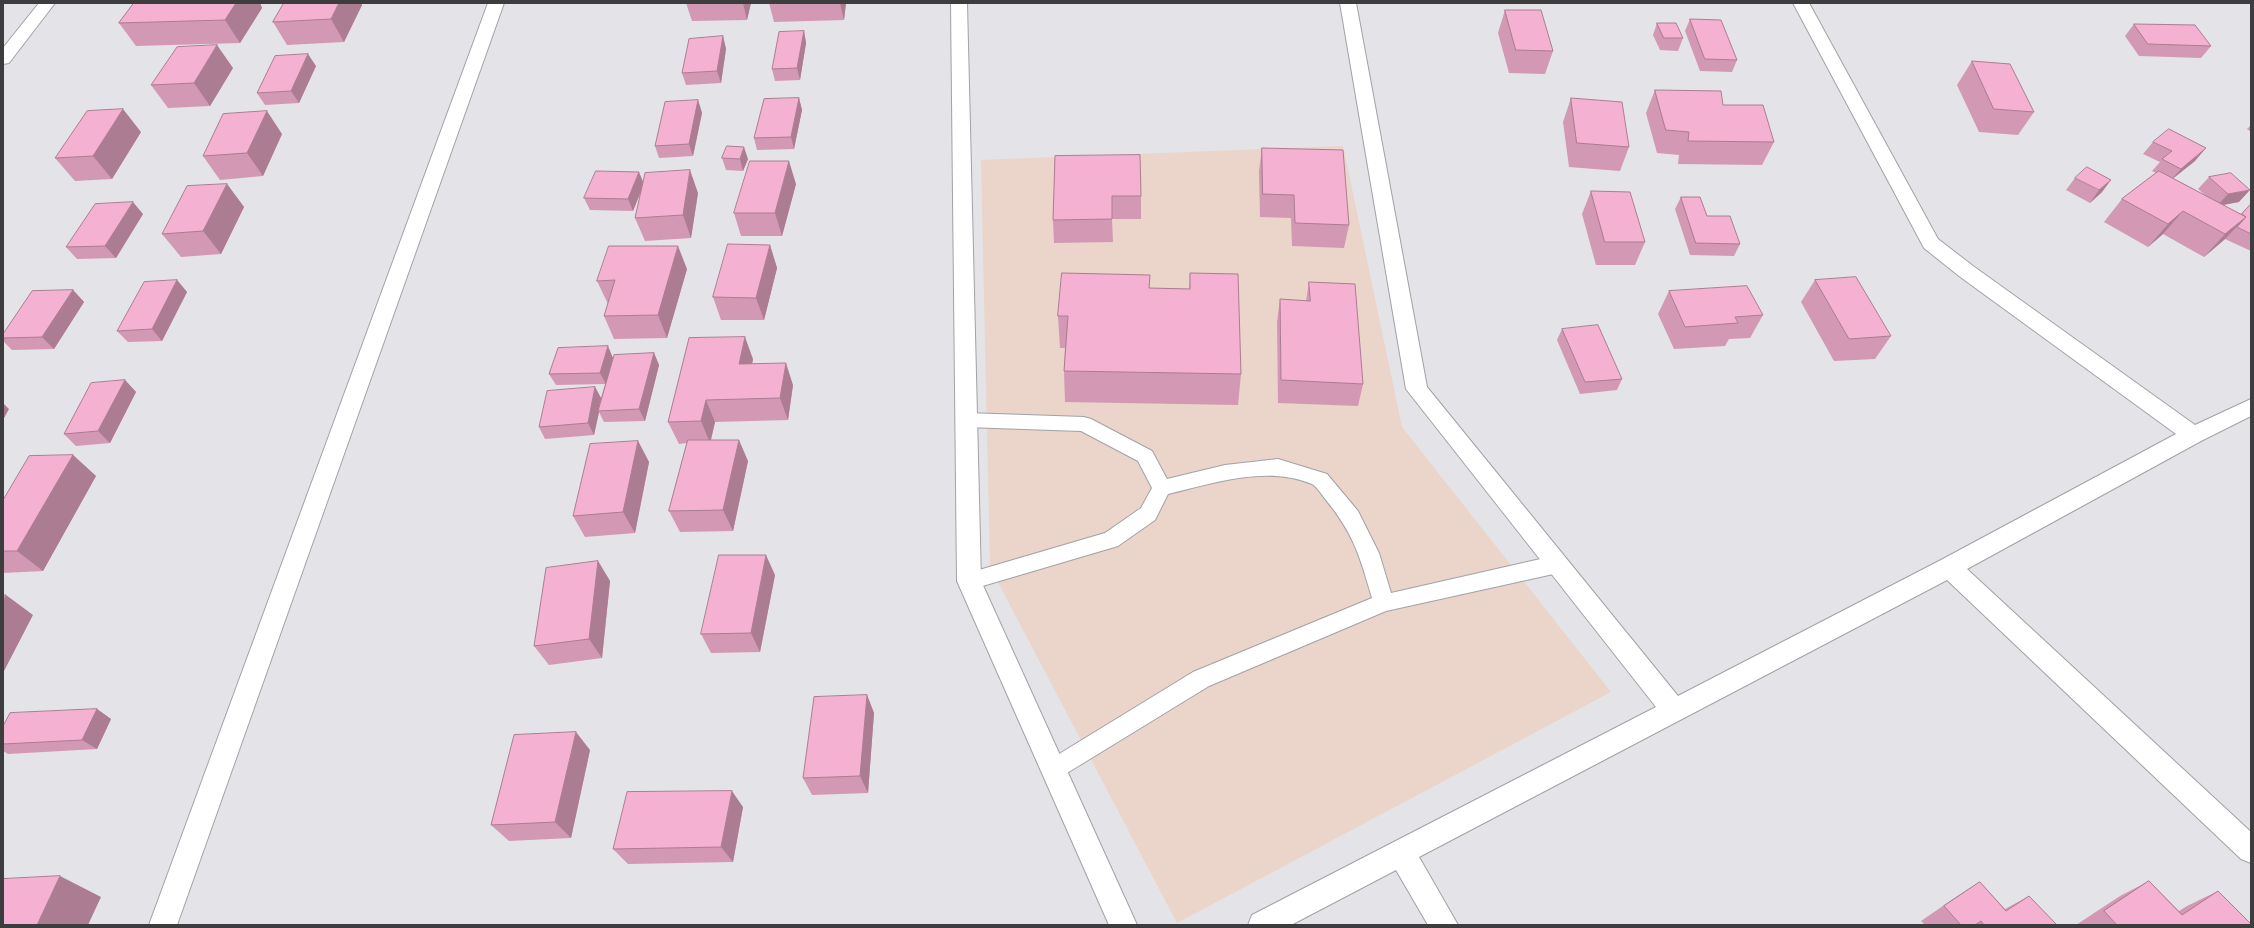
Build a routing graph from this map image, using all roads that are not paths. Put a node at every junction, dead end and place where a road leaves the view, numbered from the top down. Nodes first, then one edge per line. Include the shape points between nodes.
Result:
1 (47, 3) edge
2 (496, 3) edge
3 (959, 3) edge
4 (1348, 3) edge
5 (1801, 3) edge
6 (3, 59) edge
7 (2251, 407) edge
8 (966, 420) junction
9 (2193, 435) junction
10 (1162, 488) junction
11 (1558, 564) junction
12 (1949, 567) junction
13 (969, 581) junction
14 (1384, 603) junction
15 (1674, 709) junction
16 (1054, 770) junction
17 (2251, 850) edge
18 (1402, 852) junction
19 (163, 925) edge
20 (1123, 925) edge
21 (1262, 925) edge
22 (1444, 925) edge

1 - 6 street
2 - 19 street
3 - 8 street
4 - 11 street via 1417,389
5 - 9 street via 1931,243
7 - 9 street
8 - 10 lane via 1084,424 1145,456
8 - 13 street
9 - 12 street
10 - 13 lane via 1148,514 1111,540
10 - 14 lane via 1225,473 1278,467 1320,479 1351,517 1369,553
11 - 14 lane
11 - 15 street
12 - 15 street
12 - 17 street
13 - 16 street
14 - 16 lane via 1201,679
15 - 18 street
16 - 20 street
18 - 21 street
18 - 22 street

